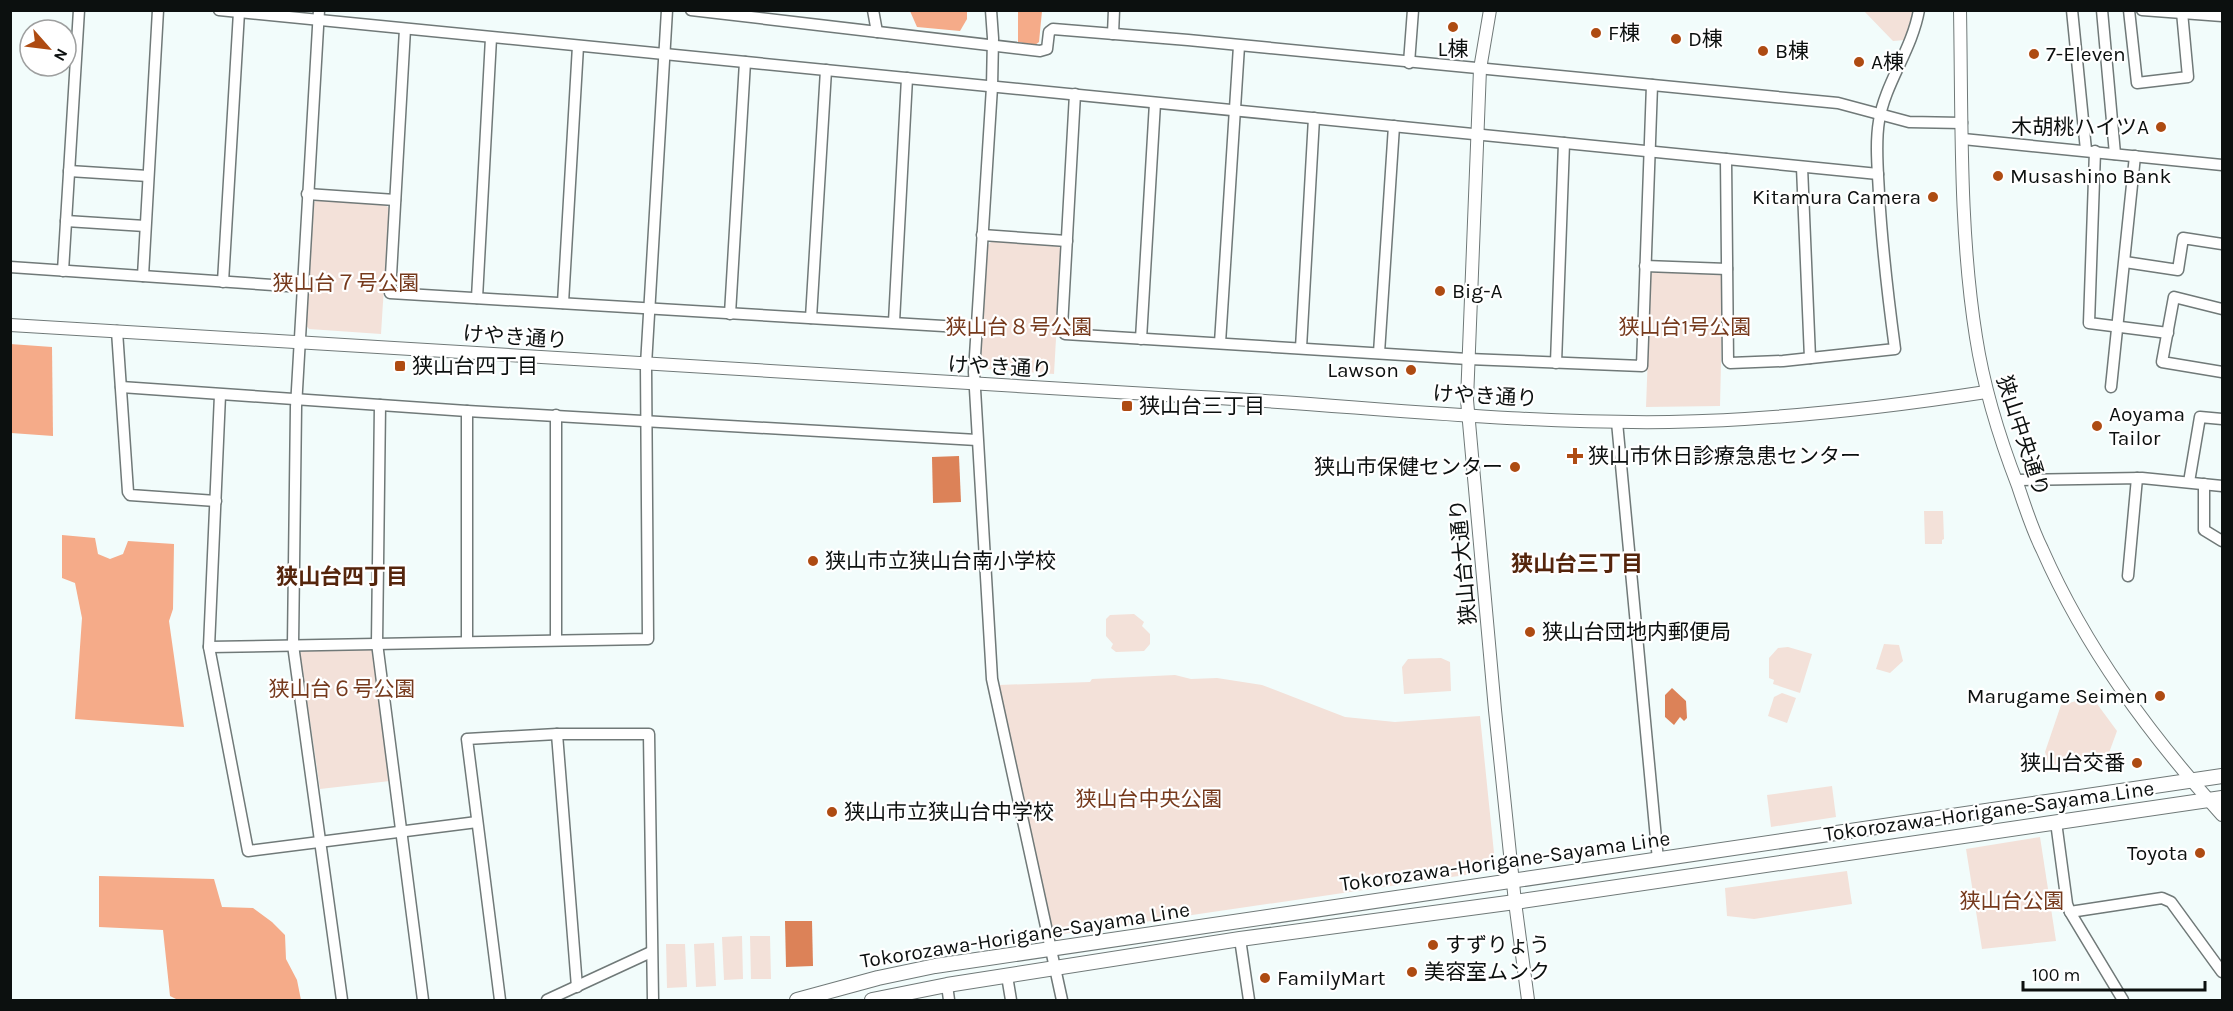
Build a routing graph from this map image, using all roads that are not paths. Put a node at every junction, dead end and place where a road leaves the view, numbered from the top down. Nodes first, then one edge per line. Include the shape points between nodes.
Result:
1 (79, 10) edge
2 (158, 10) edge
3 (219, 10) edge
4 (667, 10) edge
5 (691, 10) edge
6 (873, 10) edge
7 (991, 10) edge
8 (1114, 10) edge
9 (1413, 10) edge
10 (1490, 10) edge
11 (1919, 10) edge
12 (1960, 10) edge
13 (2072, 10) edge
14 (2102, 10) edge
15 (2129, 10) edge
16 (2142, 10) edge
17 (239, 12) junction
18 (2182, 12) junction
19 (318, 15) edge
20 (2223, 16) edge
21 (405, 29) junction
22 (877, 32) junction
23 (1113, 34) junction
24 (491, 38) junction
25 (993, 45) junction
26 (578, 46) junction
27 (1239, 46) junction
28 (664, 54) junction
29 (745, 62) junction
30 (1408, 63) junction
31 (1480, 69) junction
32 (826, 70) junction
33 (907, 78) junction
34 (1652, 85) junction
35 (992, 87) junction
36 (1075, 94) junction
37 (1155, 103) junction
38 (1234, 110) junction
39 (1880, 115) junction
40 (1314, 118) junction
41 (1962, 123) junction
42 (1394, 126) junction
43 (1477, 134) junction
44 (1963, 139) junction
45 (1564, 143) junction
46 (2090, 151) junction
47 (1649, 152) junction
48 (2115, 154) junction
49 (2135, 156) junction
50 (1726, 159) junction
51 (2223, 165) edge
52 (1802, 167) junction
53 (69, 171) junction
54 (1878, 174) junction
55 (148, 176) junction
56 (307, 194) junction
57 (395, 200) junction
58 (66, 221) junction
59 (145, 226) junction
60 (982, 235) junction
61 (1067, 241) junction
62 (2223, 244) edge
63 (2125, 262) junction
64 (1645, 266) junction
65 (10, 267) edge
66 (1727, 268) junction
67 (63, 271) junction
68 (142, 276) junction
69 (223, 282) junction
70 (302, 287) junction
71 (477, 298) junction
72 (563, 303) junction
73 (648, 309) junction
74 (2223, 309) edge
75 (730, 314) junction
76 (811, 318) junction
77 (894, 322) junction
78 (10, 324) edge
79 (2118, 327) junction
80 (977, 328) junction
81 (117, 331) junction
82 (2168, 333) junction
83 (1141, 339) junction
84 (299, 343) junction
85 (1220, 343) junction
86 (1301, 348) junction
87 (1379, 353) junction
88 (1810, 358) junction
89 (1468, 359) junction
90 (1556, 363) junction
91 (646, 365) junction
92 (2223, 372) edge
93 (974, 385) junction
94 (121, 387) junction
95 (2111, 387) dead end
96 (1986, 392) junction
97 (220, 395) junction
98 (296, 400) junction
99 (380, 405) junction
100 (467, 411) junction
101 (556, 415) junction
102 (1469, 416) junction
103 (2223, 420) edge
104 (646, 422) junction
105 (1617, 422) junction
106 (977, 440) junction
107 (2137, 478) junction
108 (2016, 480) junction
109 (2189, 482) junction
110 (2204, 484) junction
111 (2223, 486) edge
112 (216, 501) junction
113 (2223, 541) edge
114 (2128, 576) dead end
115 (556, 640) junction
116 (467, 641) junction
117 (377, 643) junction
118 (293, 645) junction
119 (208, 647) junction
120 (557, 734) junction
121 (2223, 776) edge
122 (2192, 781) junction
123 (2216, 799) edge
124 (2223, 815) edge
125 (477, 822) junction
126 (2056, 822) junction
127 (402, 830) junction
128 (319, 841) junction
129 (1658, 860) junction
130 (1513, 882) junction
131 (1515, 902) junction
132 (2070, 912) junction
133 (1240, 939) junction
134 (1050, 949) junction
135 (651, 952) junction
136 (1055, 969) junction
137 (2223, 972) edge
138 (1007, 976) junction
139 (947, 985) junction
140 (577, 987) junction
141 (342, 1000) edge
142 (423, 1000) edge
143 (500, 1000) edge
144 (547, 1000) edge
145 (653, 1000) edge
146 (797, 1000) edge
147 (872, 1000) edge
148 (949, 1000) edge
149 (1011, 1000) edge
150 (1062, 1000) edge
151 (1249, 1000) edge
152 (1528, 1000) edge
153 (2123, 1000) edge

1 - 53 street
2 - 55 street
3 - 17 street
4 - 28 street
5 - 22 street
6 - 22 street
7 - 25 street
8 - 23 street
9 - 30 street
10 - 31 street, 狭山台大通り
11 - 39 street via 1915,30
12 - 41 street, 狭山中央通り
13 - 46 street
14 - 48 street
15 - 18 street via 2137,83 2188,77
16 - 18 street
17 - 19 street
17 - 69 street
18 - 20 street
19 - 21 street
19 - 56 street
21 - 24 street
21 - 57 street
22 - 25 street
23 - 25 street via 1051,30 1047,49 1043,51
23 - 27 street
24 - 26 street
24 - 71 street
25 - 35 street
26 - 28 street
26 - 72 street
27 - 30 street
27 - 38 street
28 - 29 street
28 - 73 street
29 - 32 street
29 - 75 street
30 - 31 street
31 - 34 street
31 - 43 street, 狭山台大通り
32 - 33 street
32 - 76 street
33 - 35 street
33 - 77 street
34 - 39 street via 1838,103
34 - 47 street
35 - 36 street
35 - 60 street
36 - 37 street
36 - 61 street
37 - 38 street
37 - 83 street
38 - 40 street
38 - 85 street
39 - 41 street via 1910,122
39 - 54 street
40 - 42 street
40 - 86 street
41 - 44 street, 狭山中央通り
42 - 43 street
42 - 87 street
43 - 45 street
43 - 89 street, 狭山台大通り
44 - 46 street
44 - 96 street, 狭山中央通り via 1967,254
45 - 47 street
45 - 90 street
46 - 48 street
46 - 79 street via 2089,323
47 - 50 street
47 - 64 street
48 - 49 street
49 - 51 street
49 - 63 street
50 - 52 street
50 - 66 street
52 - 54 street
52 - 88 street
53 - 55 street
53 - 58 street
54 - 88 street via 1883,258 1895,349
55 - 59 street
56 - 57 street
56 - 70 street
57 - 71 street via 390,293
58 - 59 street
58 - 67 street
59 - 68 street
60 - 61 street
60 - 80 street
61 - 83 street via 1063,333
62 - 63 street via 2183,238 2178,270
63 - 79 street
64 - 66 street
64 - 90 street via 1642,366
65 - 67 street
66 - 88 street via 1728,361
67 - 68 street
68 - 69 street
69 - 70 street
70 - 84 street
71 - 72 street
72 - 73 street
73 - 75 street
73 - 91 street
74 - 82 street via 2174,297
75 - 76 street
76 - 77 street
77 - 80 street
78 - 81 street, けやき通り
79 - 82 street
79 - 95 street
80 - 93 street
81 - 84 street, けやき通り
81 - 94 street
82 - 92 street via 2163,362
83 - 85 street
84 - 91 street, けやき通り
84 - 98 street
85 - 86 street
86 - 87 street
87 - 89 street
89 - 90 street
89 - 102 street, 狭山台大通り
91 - 93 street, けやき通り
91 - 104 street
93 - 102 street, けやき通り
93 - 106 street
94 - 97 street
94 - 112 street via 130,495
96 - 105 street, けやき通り via 1811,414
96 - 108 street, 狭山中央通り
97 - 98 street
97 - 112 street
98 - 99 street
98 - 118 street
99 - 100 street
99 - 117 street
100 - 101 street
100 - 116 street
101 - 104 street
101 - 115 street
102 - 105 street, けやき通り
102 - 130 street, 狭山台大通り
103 - 109 street via 2200,417
104 - 106 street
104 - 115 street via 648,639
105 - 129 street
106 - 134 street via 992,680
107 - 108 street
107 - 109 street
107 - 114 street
108 - 122 street, 狭山中央通り via 2041,548 2091,645 2159,742
109 - 110 street
110 - 111 street
110 - 113 street via 2204,530
112 - 119 street
115 - 116 street
116 - 117 street
117 - 118 street
117 - 127 street
118 - 119 street
118 - 128 street
119 - 128 street via 248,851
120 - 125 street via 467,739
120 - 135 street via 649,734
120 - 140 street
121 - 122 main road, Tokorozawa-Horigane-Sayama Line
122 - 123 street, 狭山中央通り
122 - 129 main road, Tokorozawa-Horigane-Sayama Line
123 - 124 street, 狭山中央通り
123 - 126 main road, Tokorozawa-Horigane-Sayama Line
125 - 127 street
125 - 143 street
126 - 131 main road, Tokorozawa-Horigane-Sayama Line
126 - 132 street
127 - 128 street
127 - 142 street
128 - 141 street
129 - 130 main road, Tokorozawa-Horigane-Sayama Line
130 - 131 street, 狭山台大通り
130 - 134 main road, Tokorozawa-Horigane-Sayama Line
131 - 133 main road, Tokorozawa-Horigane-Sayama Line
131 - 152 street, 狭山台大通り
132 - 137 street via 2162,898 2171,902
132 - 153 street
133 - 136 main road, Tokorozawa-Horigane-Sayama Line
133 - 151 street
134 - 136 street
134 - 146 main road, Tokorozawa-Horigane-Sayama Line via 924,968
135 - 140 street
135 - 145 street
136 - 138 main road, Tokorozawa-Horigane-Sayama Line
136 - 150 street
138 - 139 main road, Tokorozawa-Horigane-Sayama Line
138 - 149 street
139 - 147 main road, Tokorozawa-Horigane-Sayama Line
139 - 148 street
140 - 144 street

